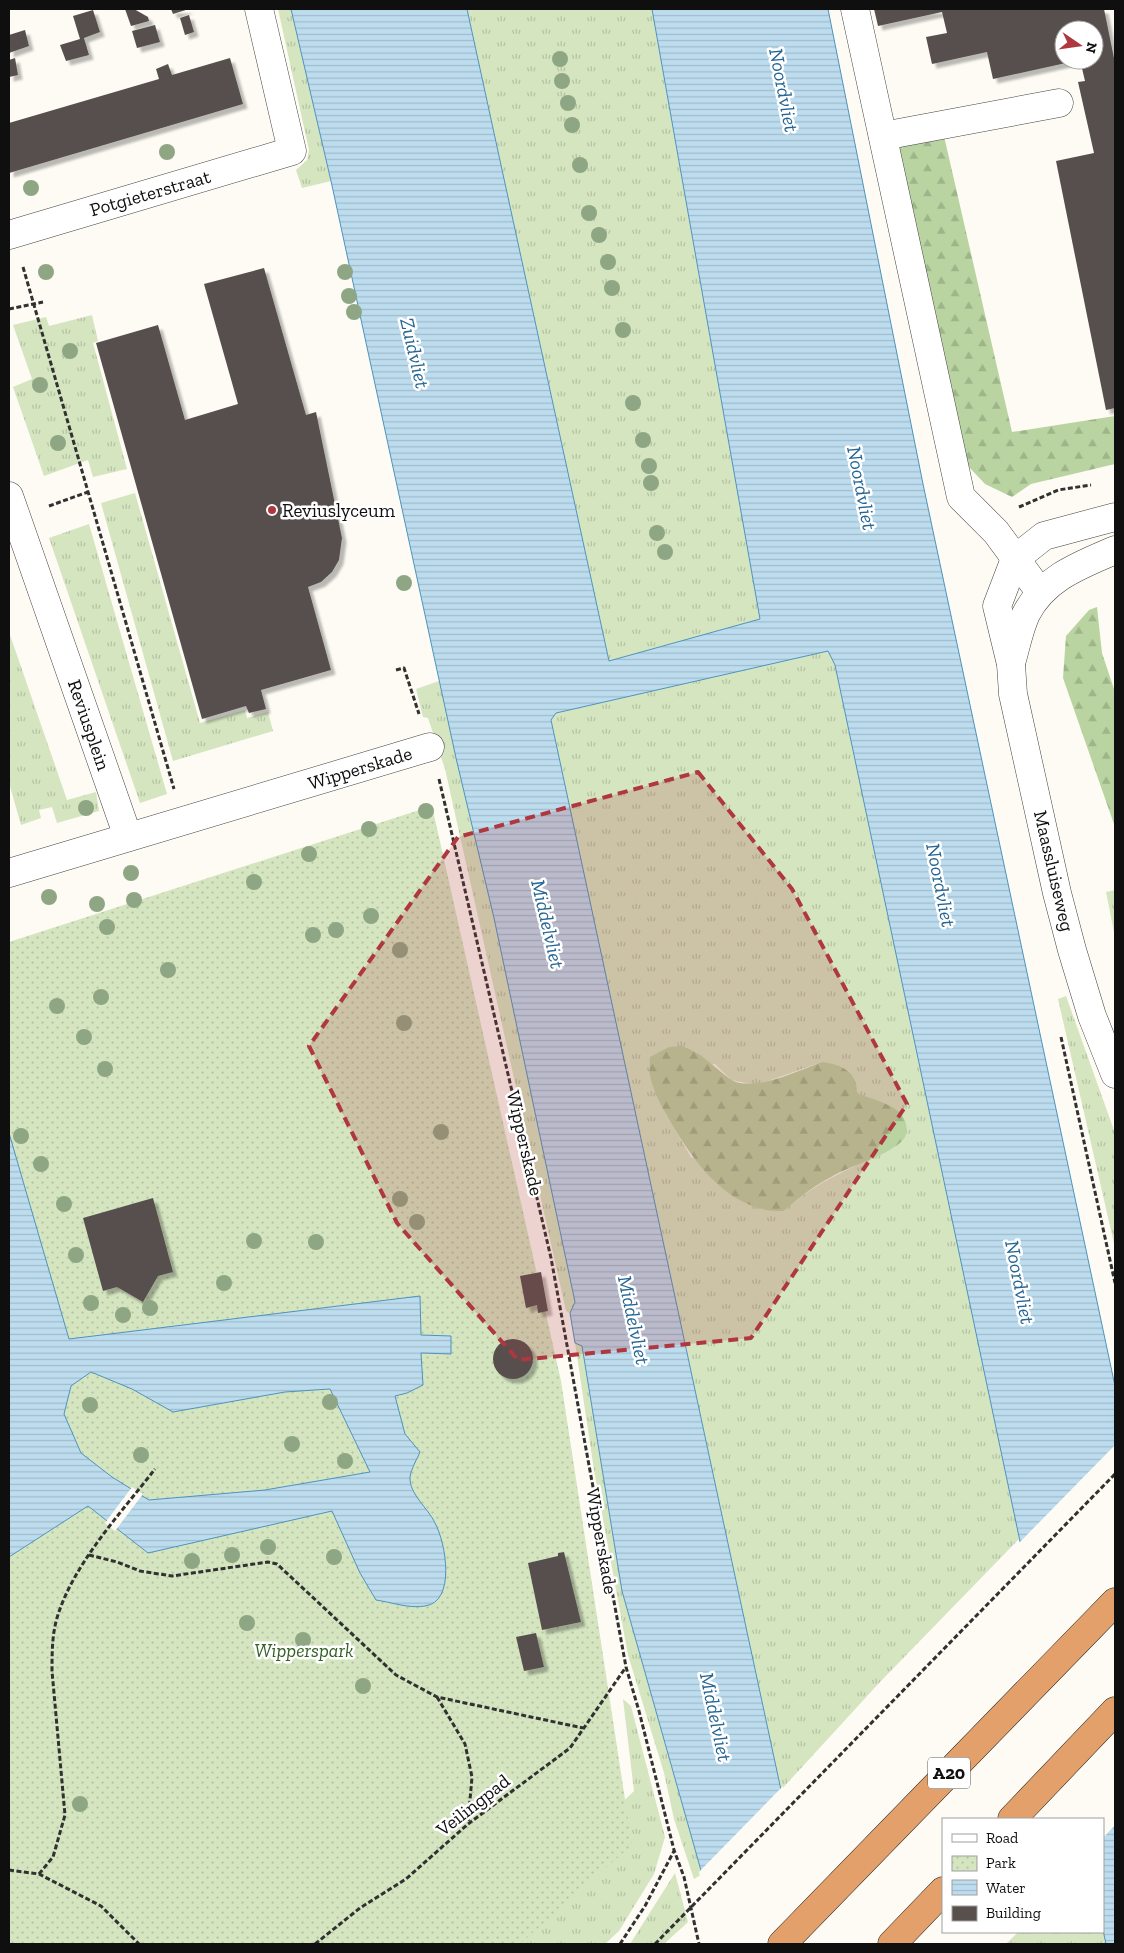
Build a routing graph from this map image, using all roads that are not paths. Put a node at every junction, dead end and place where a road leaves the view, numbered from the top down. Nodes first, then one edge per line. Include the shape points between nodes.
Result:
1 (259, 9) edge
2 (855, 9) edge
3 (1059, 103) dead end
4 (883, 136) junction
5 (11, 234) edge
6 (13, 507) edge
7 (1115, 516) edge
8 (1115, 550) edge
9 (1015, 559) junction
10 (1040, 592) junction
11 (1011, 664) junction
12 (430, 747) road end
13 (128, 837) junction
14 (9, 873) edge
15 (1115, 1074) edge
16 (1115, 1602) edge
17 (1115, 1711) edge
18 (1013, 1818) edge
19 (942, 1892) edge
20 (782, 1944) edge
21 (892, 1944) edge

1 - 5 street, Potgieterstraat via 292,152
2 - 4 street
3 - 4 street
4 - 9 street via 961,497 996,532
6 - 13 street, Reviusplein
7 - 9 street via 1044,536
8 - 10 street via 1069,570
9 - 10 street
9 - 11 street, Maassluiseweg via 997,606
10 - 11 street, Maassluiseweg via 1026,615
11 - 15 street, Maassluiseweg via 1013,694 1057,893 1082,982
12 - 13 street, Wipperskade
13 - 14 street
16 - 20 highway, A20
17 - 18 highway
19 - 21 highway

